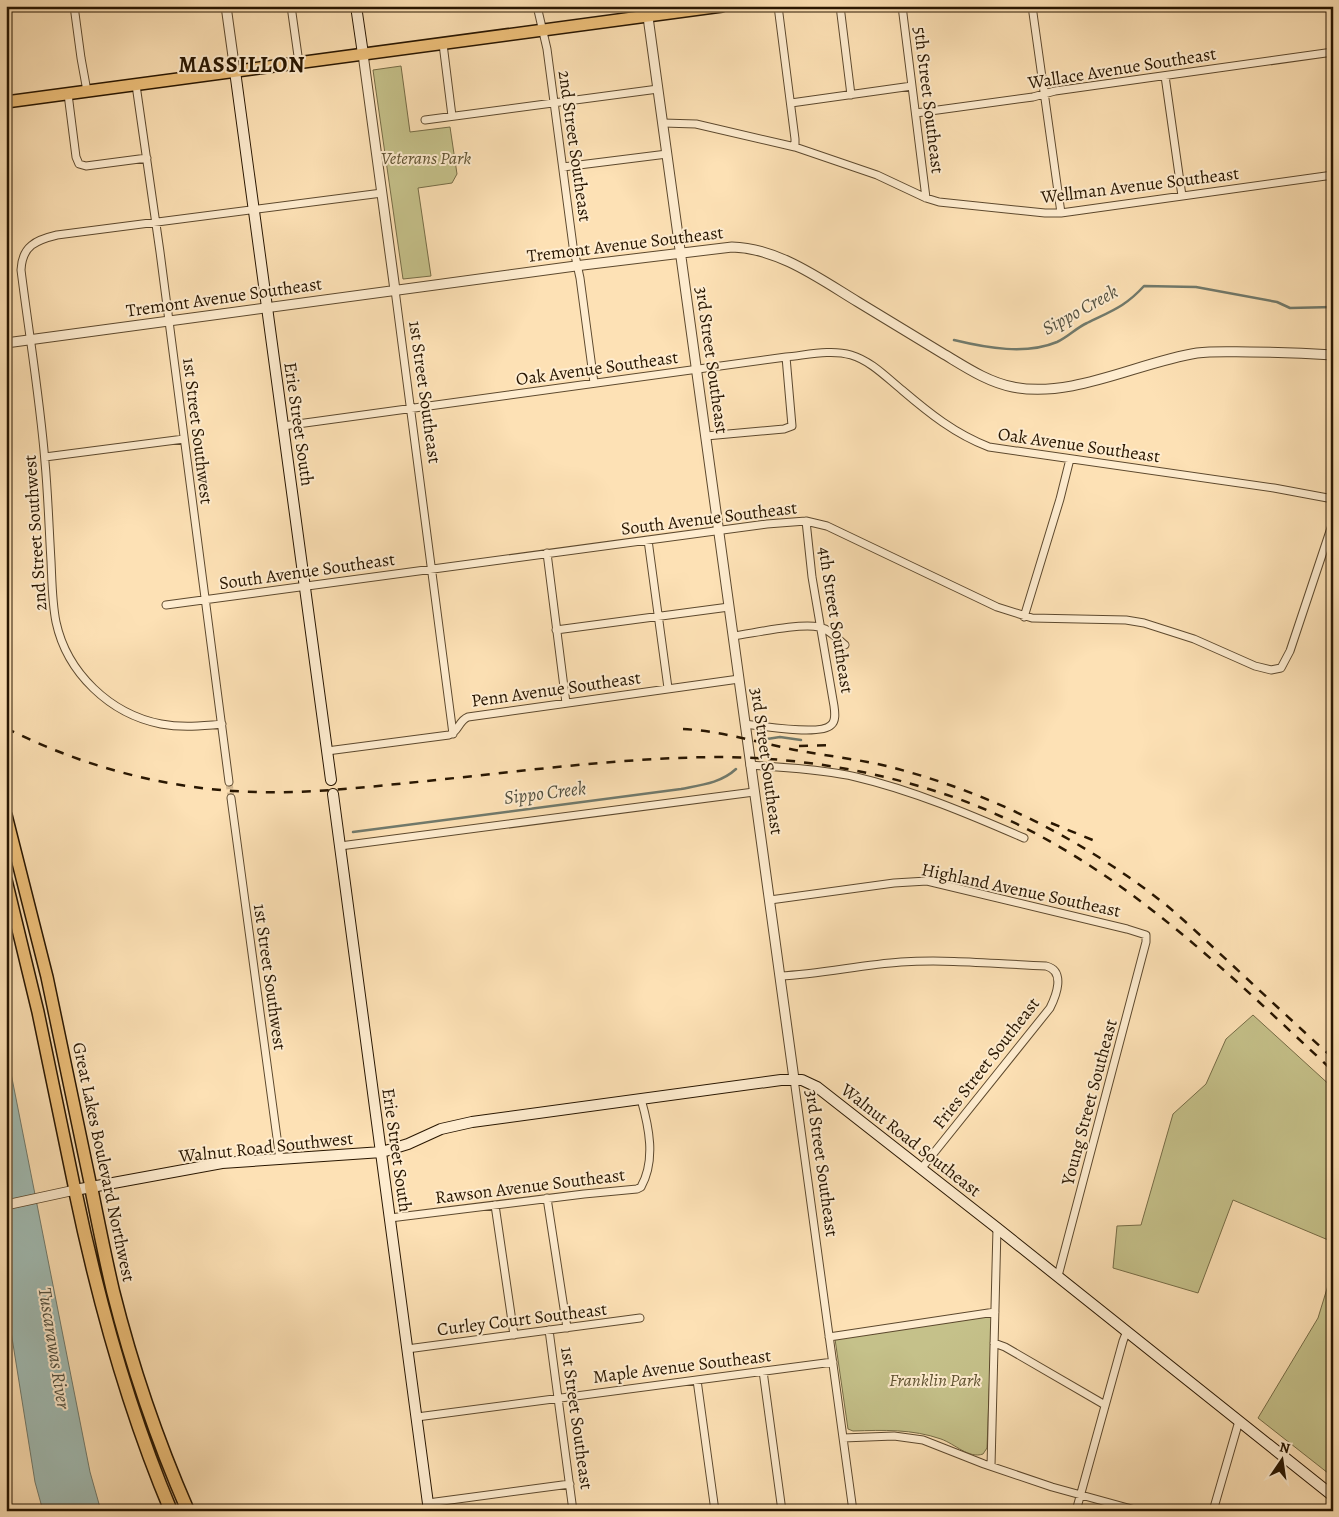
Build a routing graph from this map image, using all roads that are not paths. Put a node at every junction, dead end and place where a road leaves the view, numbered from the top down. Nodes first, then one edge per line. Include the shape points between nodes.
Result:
1 (74, 6) edge
2 (226, 6) edge
3 (292, 6) edge
4 (356, 6) edge
5 (537, 6) edge
6 (722, 6) edge
7 (778, 6) edge
8 (840, 6) edge
9 (902, 6) edge
10 (1032, 6) edge
11 (647, 11) edge
12 (543, 31) junction
13 (443, 44) junction
14 (1333, 52) edge
15 (363, 54) junction
16 (299, 63) junction
17 (235, 71) junction
18 (1165, 76) junction
19 (136, 85) junction
20 (912, 86) junction
21 (658, 89) junction
22 (87, 91) junction
23 (1044, 93) junction
24 (68, 94) junction
25 (851, 95) junction
26 (6, 102) edge
27 (555, 103) junction
28 (790, 103) junction
29 (916, 113) junction
30 (452, 116) junction
31 (425, 120) dead end
32 (663, 123) junction
33 (795, 147) junction
34 (667, 154) junction
35 (147, 158) junction
36 (563, 167) junction
37 (1333, 175) edge
38 (382, 193) junction
39 (1182, 196) junction
40 (926, 198) junction
41 (254, 210) junction
42 (1061, 213) junction
43 (156, 223) junction
44 (681, 252) junction
45 (578, 265) junction
46 (395, 290) junction
47 (267, 308) junction
48 (169, 322) junction
49 (30, 340) junction
50 (6, 343) edge
51 (1333, 355) edge
52 (786, 357) junction
53 (696, 369) junction
54 (594, 383) junction
55 (410, 408) junction
56 (282, 426) junction
57 (706, 436) junction
58 (184, 439) junction
59 (45, 457) junction
60 (1070, 460) junction
61 (1333, 499) edge
62 (806, 521) junction
63 (1333, 522) edge
64 (719, 531) junction
65 (648, 540) junction
66 (546, 553) junction
67 (432, 569) junction
68 (305, 586) junction
69 (205, 600) junction
70 (166, 605) dead end
71 (729, 607) junction
72 (658, 616) junction
73 (1024, 617) junction
74 (820, 627) junction
75 (556, 630) junction
76 (733, 636) junction
77 (845, 645) dead end
78 (739, 679) junction
79 (668, 688) junction
80 (566, 702) junction
81 (222, 724) junction
82 (745, 724) junction
83 (453, 734) junction
84 (327, 751) junction
85 (750, 765) junction
86 (331, 780) dead end
87 (228, 782) tunnel mouth
88 (754, 792) junction
89 (333, 794) dead end
90 (231, 798) tunnel mouth
91 (6, 815) edge
92 (1024, 838) dead end
93 (340, 846) junction
94 (6, 880) edge
95 (770, 900) junction
96 (1146, 935) joint
97 (780, 976) junction
98 (794, 1079) junction
99 (641, 1099) junction
100 (382, 1152) junction
101 (280, 1160) junction
102 (921, 1169) junction
103 (91, 1187) junction
104 (75, 1190) junction
105 (548, 1198) junction
106 (6, 1204) edge
107 (496, 1205) junction
108 (390, 1218) junction
109 (997, 1228) junction
110 (1058, 1276) junction
111 (995, 1312) junction
112 (640, 1318) dead end
113 (566, 1328) junction
114 (549, 1330) junction
115 (1127, 1331) junction
116 (514, 1335) junction
117 (829, 1337) junction
118 (994, 1343) junction
119 (408, 1349) junction
120 (833, 1362) junction
121 (763, 1371) junction
122 (697, 1380) junction
123 (558, 1398) junction
124 (1106, 1405) junction
125 (417, 1417) junction
126 (1239, 1421) junction
127 (843, 1438) junction
128 (166, 1459) junction
129 (991, 1466) junction
130 (570, 1484) junction
131 (1081, 1495) junction
132 (1333, 1496) edge
133 (429, 1507) edge
134 (171, 1511) edge
135 (188, 1511) edge
136 (195, 1511) edge
137 (573, 1511) edge
138 (715, 1511) edge
139 (782, 1511) edge
140 (853, 1511) edge
141 (1076, 1511) edge
142 (1139, 1511) edge
143 (1213, 1511) edge

1 - 22 street
2 - 17 street
3 - 16 street
4 - 15 main road
5 - 12 street, 2nd Street Southeast
6 - 11 main road
7 - 28 street
8 - 25 street
9 - 20 street, 5th Street Southeast
10 - 23 street
11 - 12 main road
11 - 21 street, 3rd Street Southeast
12 - 13 main road
12 - 27 street, 2nd Street Southeast
13 - 15 main road
13 - 30 street
14 - 18 street, Wallace Avenue Southeast
15 - 16 main road
15 - 38 street, 1st Street Southeast
16 - 17 main road
17 - 19 main road
17 - 41 main road, Erie Street South
18 - 23 street, Wallace Avenue Southeast
18 - 39 street
19 - 22 main road
19 - 35 street, 1st Street Southwest
20 - 25 street
20 - 29 street, 5th Street Southeast
21 - 27 street
21 - 32 street, 3rd Street Southeast
22 - 24 main road
23 - 29 street, Wallace Avenue Southeast
23 - 42 street
24 - 26 main road
24 - 35 street via 79,164 86,166
25 - 28 street
27 - 30 street
27 - 36 street, 2nd Street Southeast
28 - 33 street
29 - 40 street, 5th Street Southeast
30 - 31 street
32 - 33 street, Wellman Avenue Southeast via 696,124
32 - 34 street, 3rd Street Southeast
33 - 40 street, Wellman Avenue Southeast via 877,175
34 - 36 street
34 - 44 street, 3rd Street Southeast
35 - 43 street, 1st Street Southwest
36 - 45 street, 2nd Street Southeast
37 - 39 street, Wellman Avenue Southeast
38 - 41 street, 2nd Street Southwest
38 - 46 street, 1st Street Southeast
39 - 42 street, Wellman Avenue Southeast
40 - 42 street, Wellman Avenue Southeast via 939,202
41 - 43 street, 2nd Street Southwest
41 - 47 main road, Erie Street South
43 - 48 street, 1st Street Southwest
43 - 49 street, 2nd Street Southwest via 57,235 29,247 22,258 21,270
44 - 45 street, Tremont Avenue Southeast
44 - 51 street, Tremont Avenue Southeast via 738,247 790,262 974,372 1015,388 1066,386 1197,353
44 - 53 street, 3rd Street Southeast
45 - 46 street, Tremont Avenue Southeast
45 - 54 street, 2nd Street Southeast
46 - 47 street, Tremont Avenue Southeast
46 - 55 street, 1st Street Southeast
47 - 48 street, Tremont Avenue Southeast
47 - 56 main road, Erie Street South
48 - 49 street, Tremont Avenue Southeast
48 - 58 street, 1st Street Southwest
49 - 50 street, Tremont Avenue Southeast
49 - 59 street, 2nd Street Southwest
52 - 53 street, Oak Avenue Southeast
52 - 57 street via 792,426
52 - 60 street, Oak Avenue Southeast via 823,353 850,355 872,366 949,427 975,442 1001,450
53 - 54 street, Oak Avenue Southeast
53 - 57 street, 3rd Street Southeast
54 - 55 street, Oak Avenue Southeast
55 - 56 street, Oak Avenue Southeast
55 - 67 street, 1st Street Southeast
56 - 68 main road, Erie Street South
57 - 64 street, 3rd Street Southeast
58 - 59 street
58 - 69 street, 1st Street Southwest
59 - 81 street, 2nd Street Southwest via 56,622 69,656 98,694 118,708 151,722 186,726
60 - 61 street, Oak Avenue Southeast
60 - 73 street
62 - 64 street, South Avenue Southeast
62 - 73 street, South Avenue Southeast via 827,526
62 - 74 street, 4th Street Southeast
63 - 73 street, South Avenue Southeast via 1290,651 1281,668 1271,670 1255,666 1194,639 1144,623
64 - 65 street, South Avenue Southeast
64 - 71 street, 3rd Street Southeast
65 - 66 street, South Avenue Southeast
65 - 72 street
66 - 67 street, South Avenue Southeast
66 - 75 street
67 - 68 street, South Avenue Southeast
67 - 83 street, 1st Street Southeast
68 - 69 street, South Avenue Southeast
68 - 84 main road, Erie Street South
69 - 70 street, South Avenue Southeast
69 - 81 street, 1st Street Southwest
71 - 72 street
71 - 76 street, 3rd Street Southeast
72 - 75 street
72 - 79 street
74 - 76 street via 805,626
74 - 77 street
74 - 82 street, 4th Street Southeast via 834,706 833,723 816,731
75 - 80 street
76 - 78 street, 3rd Street Southeast
78 - 79 street, Penn Avenue Southeast
78 - 82 street, 3rd Street Southeast
79 - 80 street, Penn Avenue Southeast
80 - 83 street, Penn Avenue Southeast via 468,717 460,722
81 - 87 street, 1st Street Southwest
82 - 85 street, 3rd Street Southeast
83 - 84 street
84 - 86 main road, Erie Street South
85 - 88 street, 3rd Street Southeast
85 - 92 street via 856,777 958,810
88 - 93 street
88 - 95 street, 3rd Street Southeast
89 - 93 main road, Erie Street South
90 - 101 street, 1st Street Southwest
91 - 103 main road, Great Lakes Boulevard Northwest via 49,986
93 - 100 main road, Erie Street South
94 - 104 main road, Great Lakes Boulevard Northwest via 38,1012
95 - 96 street, Highland Avenue Southeast via 904,882 927,882
95 - 97 street, 3rd Street Southeast
96 - 110 street, Young Street Southeast
97 - 98 street, 3rd Street Southeast
97 - 102 street, Fries Street Southeast via 920,962 1046,966 1054,969 1058,982 1050,1008
98 - 99 main road, Walnut Road Southeast
98 - 102 main road, Walnut Road Southeast via 817,1087
98 - 117 street, 3rd Street Southeast
99 - 100 main road, Walnut Road Southeast via 472,1122
99 - 105 street, Rawson Avenue Southeast via 650,1147 642,1186
100 - 101 main road, Walnut Road Southwest
100 - 108 main road, Erie Street South
101 - 103 main road, Walnut Road Southwest via 222,1163
102 - 109 main road, Walnut Road Southeast
103 - 104 main road, Walnut Road Southwest
103 - 128 highway, Great Lakes Boulevard Northwest via 123,1331
104 - 106 street, Walnut Road Southwest
104 - 134 highway, Great Lakes Boulevard Northwest via 113,1350 146,1450
105 - 107 street, Rawson Avenue Southeast
105 - 113 street
107 - 108 street, Rawson Avenue Southeast
107 - 116 street
108 - 119 main road, Erie Street South
109 - 110 main road, Walnut Road Southeast
109 - 111 street
110 - 115 main road, Walnut Road Southeast
111 - 117 street
111 - 118 street
112 - 113 street, Curley Court Southeast
113 - 114 street, Curley Court Southeast
114 - 116 street, Curley Court Southeast
114 - 123 street, 1st Street Southeast
115 - 124 street
115 - 126 main road, Walnut Road Southeast
116 - 119 street, Curley Court Southeast
117 - 120 street, 3rd Street Southeast
118 - 124 street
118 - 129 street
119 - 125 main road, Erie Street South
120 - 121 street, Maple Avenue Southeast
120 - 127 street, 3rd Street Southeast
121 - 122 street, Maple Avenue Southeast
121 - 139 street
122 - 123 street, Maple Avenue Southeast
122 - 138 street
123 - 125 street, Maple Avenue Southeast
123 - 130 street, 1st Street Southeast
124 - 131 street
125 - 133 main road, Erie Street South
126 - 132 main road, Walnut Road Southeast
126 - 143 street
127 - 129 street via 894,1436 923,1440
127 - 140 street, 3rd Street Southeast
128 - 135 highway, Great Lakes Boulevard Northwest
128 - 136 highway
129 - 131 street
130 - 133 street
130 - 137 street, 1st Street Southeast
131 - 141 street
131 - 142 street

